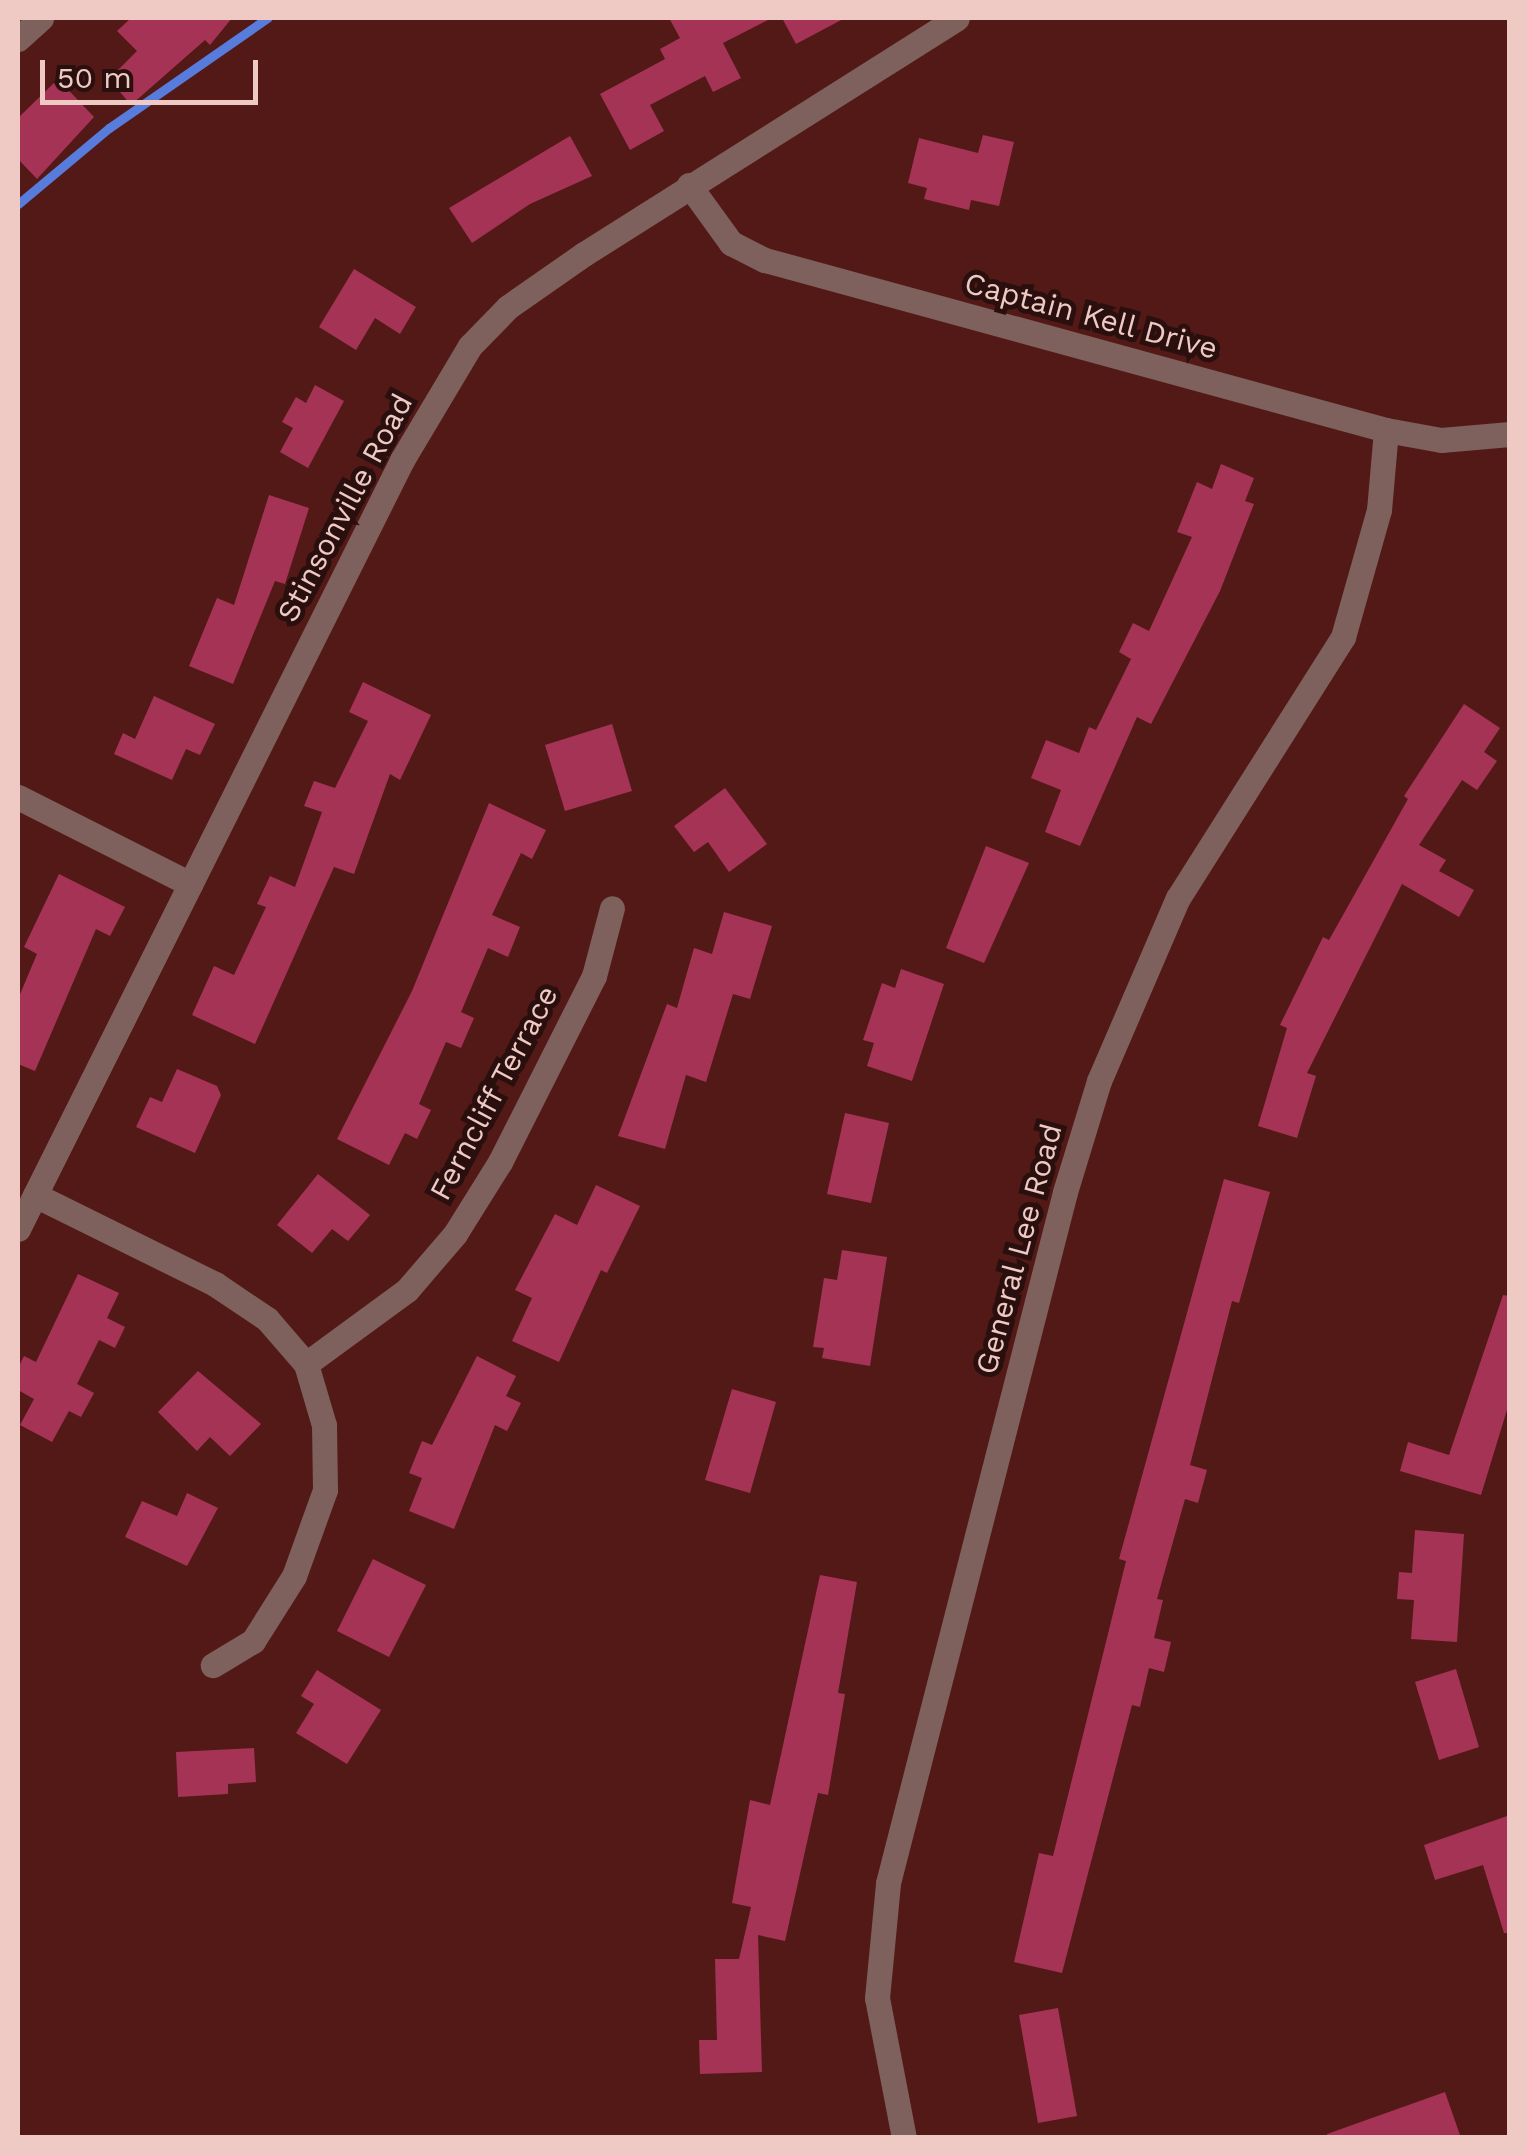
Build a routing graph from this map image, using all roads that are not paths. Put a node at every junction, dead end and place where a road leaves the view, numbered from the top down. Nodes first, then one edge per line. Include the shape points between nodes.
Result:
1 (41, 18) edge
2 (956, 18) edge
3 (18, 39) edge
4 (690, 185) junction
5 (1386, 430) junction
6 (1510, 434) edge
7 (18, 797) edge
8 (190, 884) junction
9 (612, 908) dead end
10 (35, 1195) junction
11 (18, 1229) edge
12 (306, 1364) junction
13 (213, 1664) dead end
14 (904, 2138) edge

1 - 3 street
2 - 4 street, Stinsonville Road
4 - 5 street, Captain Kell Drive via 730,243 764,260
4 - 8 street, Stinsonville Road via 508,307 470,346 402,460
5 - 6 street, Captain Kell Drive via 1441,440
5 - 14 street, General Lee Road via 1380,510 1343,637 1178,898 1098,1081 1065,1192 888,1883 876,1998
7 - 8 street
8 - 10 street, Stinsonville Road
9 - 12 street, Ferncliff Terrace via 594,976 500,1162 455,1234 407,1290
10 - 11 street, Stinsonville Road
10 - 12 street via 215,1284 267,1319
12 - 13 street via 324,1425 325,1490 294,1576 254,1642

